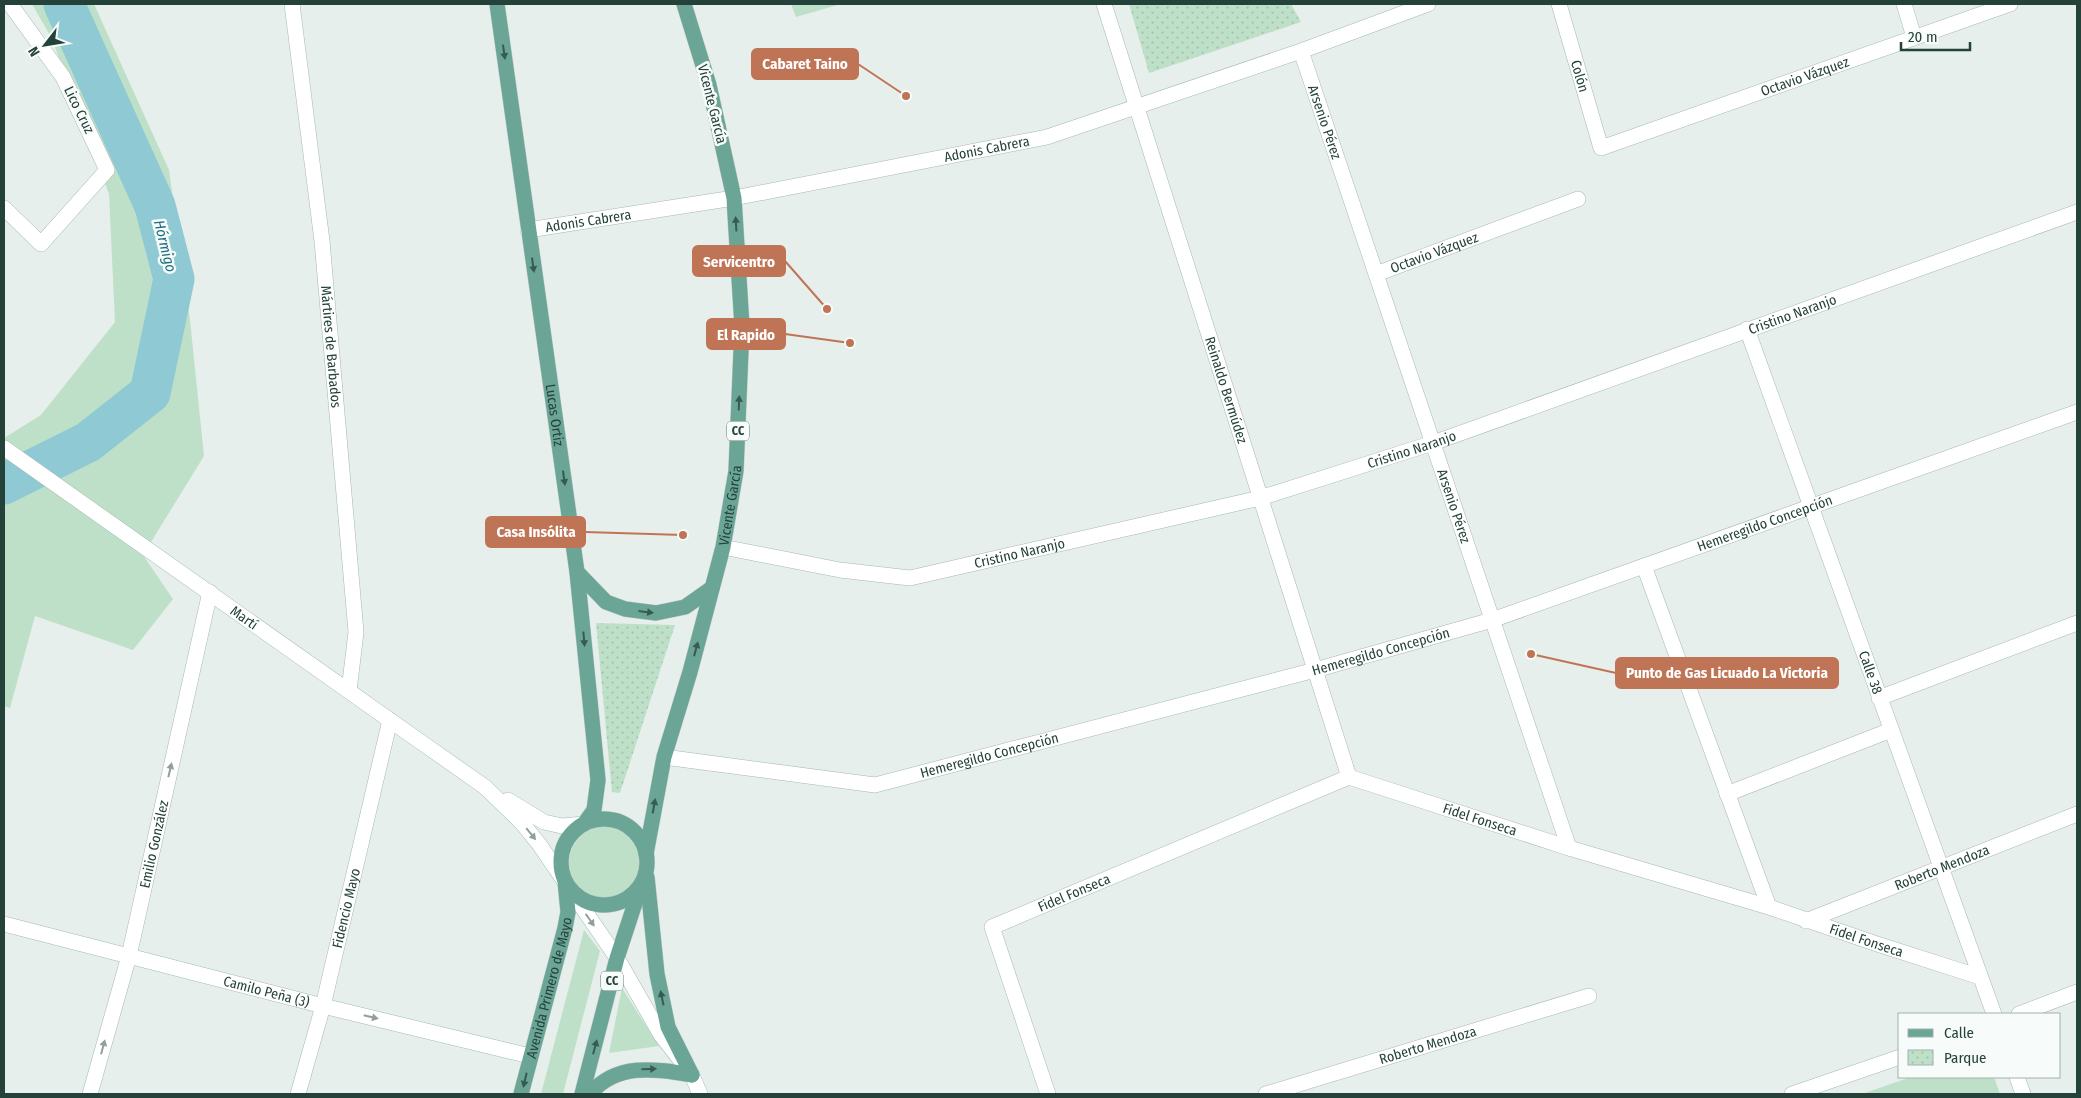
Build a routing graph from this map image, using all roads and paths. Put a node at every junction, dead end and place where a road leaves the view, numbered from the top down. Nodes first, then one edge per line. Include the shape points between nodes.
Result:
1 (10, 4) edge
2 (292, 4) edge
3 (497, 4) edge
4 (684, 4) edge
5 (1104, 4) edge
6 (1428, 4) edge
7 (1559, 4) edge
8 (1904, 4) edge
9 (2010, 4) edge
10 (1914, 37) junction
11 (1301, 51) junction
12 (1137, 107) junction
13 (1601, 148) joint
14 (734, 198) junction
15 (1578, 199) dead end
16 (4, 208) edge
17 (2077, 212) edge
18 (528, 230) junction
19 (1376, 274) junction
20 (1747, 329) junction
21 (2077, 412) edge
22 (1433, 443) junction
23 (4, 448) edge
24 (1260, 498) junction
25 (1811, 507) junction
26 (723, 547) junction
27 (1644, 566) junction
28 (577, 572) junction
29 (712, 588) junction
30 (210, 592) junction
31 (1492, 620) junction
32 (2077, 623) edge
33 (1315, 670) junction
34 (349, 691) junction
35 (1879, 698) junction
36 (390, 720) junction
37 (1891, 730) junction
38 (664, 757) junction
39 (1349, 778) junction
40 (485, 787) junction
41 (1728, 794) junction
42 (2077, 814) edge
43 (584, 824) junction
44 (1569, 848) junction
45 (646, 861) junction
46 (1940, 867) junction
47 (564, 880) junction
48 (1769, 907) junction
49 (1806, 920) junction
50 (4, 924) edge
51 (128, 956) junction
52 (617, 958) junction
53 (1980, 976) junction
54 (2077, 992) edge
55 (1589, 996) dead end
56 (323, 1006) junction
57 (1994, 1013) edge
58 (2022, 1013) edge
59 (530, 1056) junction
60 (1898, 1058) edge
61 (692, 1076) junction
62 (2017, 1078) edge
63 (90, 1094) edge
64 (298, 1094) edge
65 (521, 1094) edge
66 (582, 1094) edge
67 (590, 1094) edge
68 (700, 1094) edge
69 (1048, 1094) edge
70 (1266, 1094) edge
71 (1792, 1094) edge
72 (2023, 1094) edge

1 - 16 street, Lico Cruz via 63,77 108,170 41,244
2 - 34 street, Mártires de Barbados via 322,241 356,632
3 -> 18 main road, Lucas Ortiz
4 - 14 main road, Vicente García / CC via 709,85
5 - 12 street, Reinaldo Bermúdez
6 - 11 street, Adonis Cabrera
7 - 13 street, Colón
8 - 10 street
9 - 10 street, Octavio Vázquez
10 - 13 street, Octavio Vázquez
11 - 12 street, Adonis Cabrera
11 - 19 street, Arsenio Pérez
12 - 14 street, Adonis Cabrera via 1047,137
12 - 24 street, Reinaldo Bermúdez
14 - 18 street, Adonis Cabrera
26 -> 14 main road, Vicente García / CC via 736,471 742,326
15 - 19 street, Octavio Vázquez
17 - 20 street, Cristino Naranjo
18 -> 28 main road, Lucas Ortiz
19 - 22 street, Arsenio Pérez
20 - 22 street, Cristino Naranjo
20 - 25 street, Calle 38
21 - 25 street, Hemeregildo Concepción
22 - 24 street, Cristino Naranjo
22 - 31 street, Arsenio Pérez
23 - 30 street, Martí
24 - 26 street, Cristino Naranjo via 910,578 840,570
24 - 33 street, Reinaldo Bermúdez
25 - 27 street, Hemeregildo Concepción
25 - 35 street, Calle 38
26 - 29 main road, Vicente García / CC
27 - 31 street, Hemeregildo Concepción
27 - 41 street
28 -> 29 main road via 606,602 625,610 656,613 685,607
28 -> 43 main road, Lucas Ortiz via 598,780 594,810
38 -> 29 main road, Vicente García / CC
30 - 34 street, Martí
51 -> 30 street, Emilio González
31 - 33 street, Hemeregildo Concepción
31 - 44 street, Arsenio Pérez
32 - 35 street
33 - 38 street, Hemeregildo Concepción via 875,786
33 - 39 street, Reinaldo Bermúdez
34 - 36 street, Martí
35 - 37 street, Calle 38
36 - 40 street, Martí
36 - 56 street, Fidencio Mayo
37 - 41 street
37 - 46 street, Calle 38
45 -> 38 main road, Vicente García / CC
39 - 44 street, Fidel Fonseca
39 - 69 street, Fidel Fonseca via 992,927
40 - 43 street, Martí via 544,822 562,826
40 -> 47 street, Martí via 522,823
41 - 48 street
42 - 46 street, Roberto Mendoza
43 - 45 main road via 598,819 624,824 642,842
43 - 47 main road, Avenida Primero de Mayo via 571,834 563,848
44 - 48 street, Fidel Fonseca
45 - 47 main road via 642,882 634,892 610,904 596,904 583,899
45 - 52 main road, CC
61 -> 45 main road via 668,1028 657,974
46 - 49 street, Roberto Mendoza
46 - 53 street, Calle 38
47 -> 52 street, Martí
47 - 59 main road, Avenida Primero de Mayo via 568,912 565,928
48 - 49 street, Fidel Fonseca
49 - 53 street, Fidel Fonseca
50 - 51 street, Camilo Peña (3)
51 - 56 street, Camilo Peña (3)
63 -> 51 street, Emilio González
52 - 61 street, Martí via 661,1035
66 -> 52 main road, CC
53 - 57 street, Calle 38
54 - 58 street
55 - 70 street, Roberto Mendoza
56 -> 59 street, Camilo Peña (3)
56 - 64 street, Fidencio Mayo
59 -> 65 main road, Avenida Primero de Mayo
60 - 71 street
67 -> 61 main road via 596,1087 632,1070 656,1069
61 - 68 street, Martí
62 - 72 street

